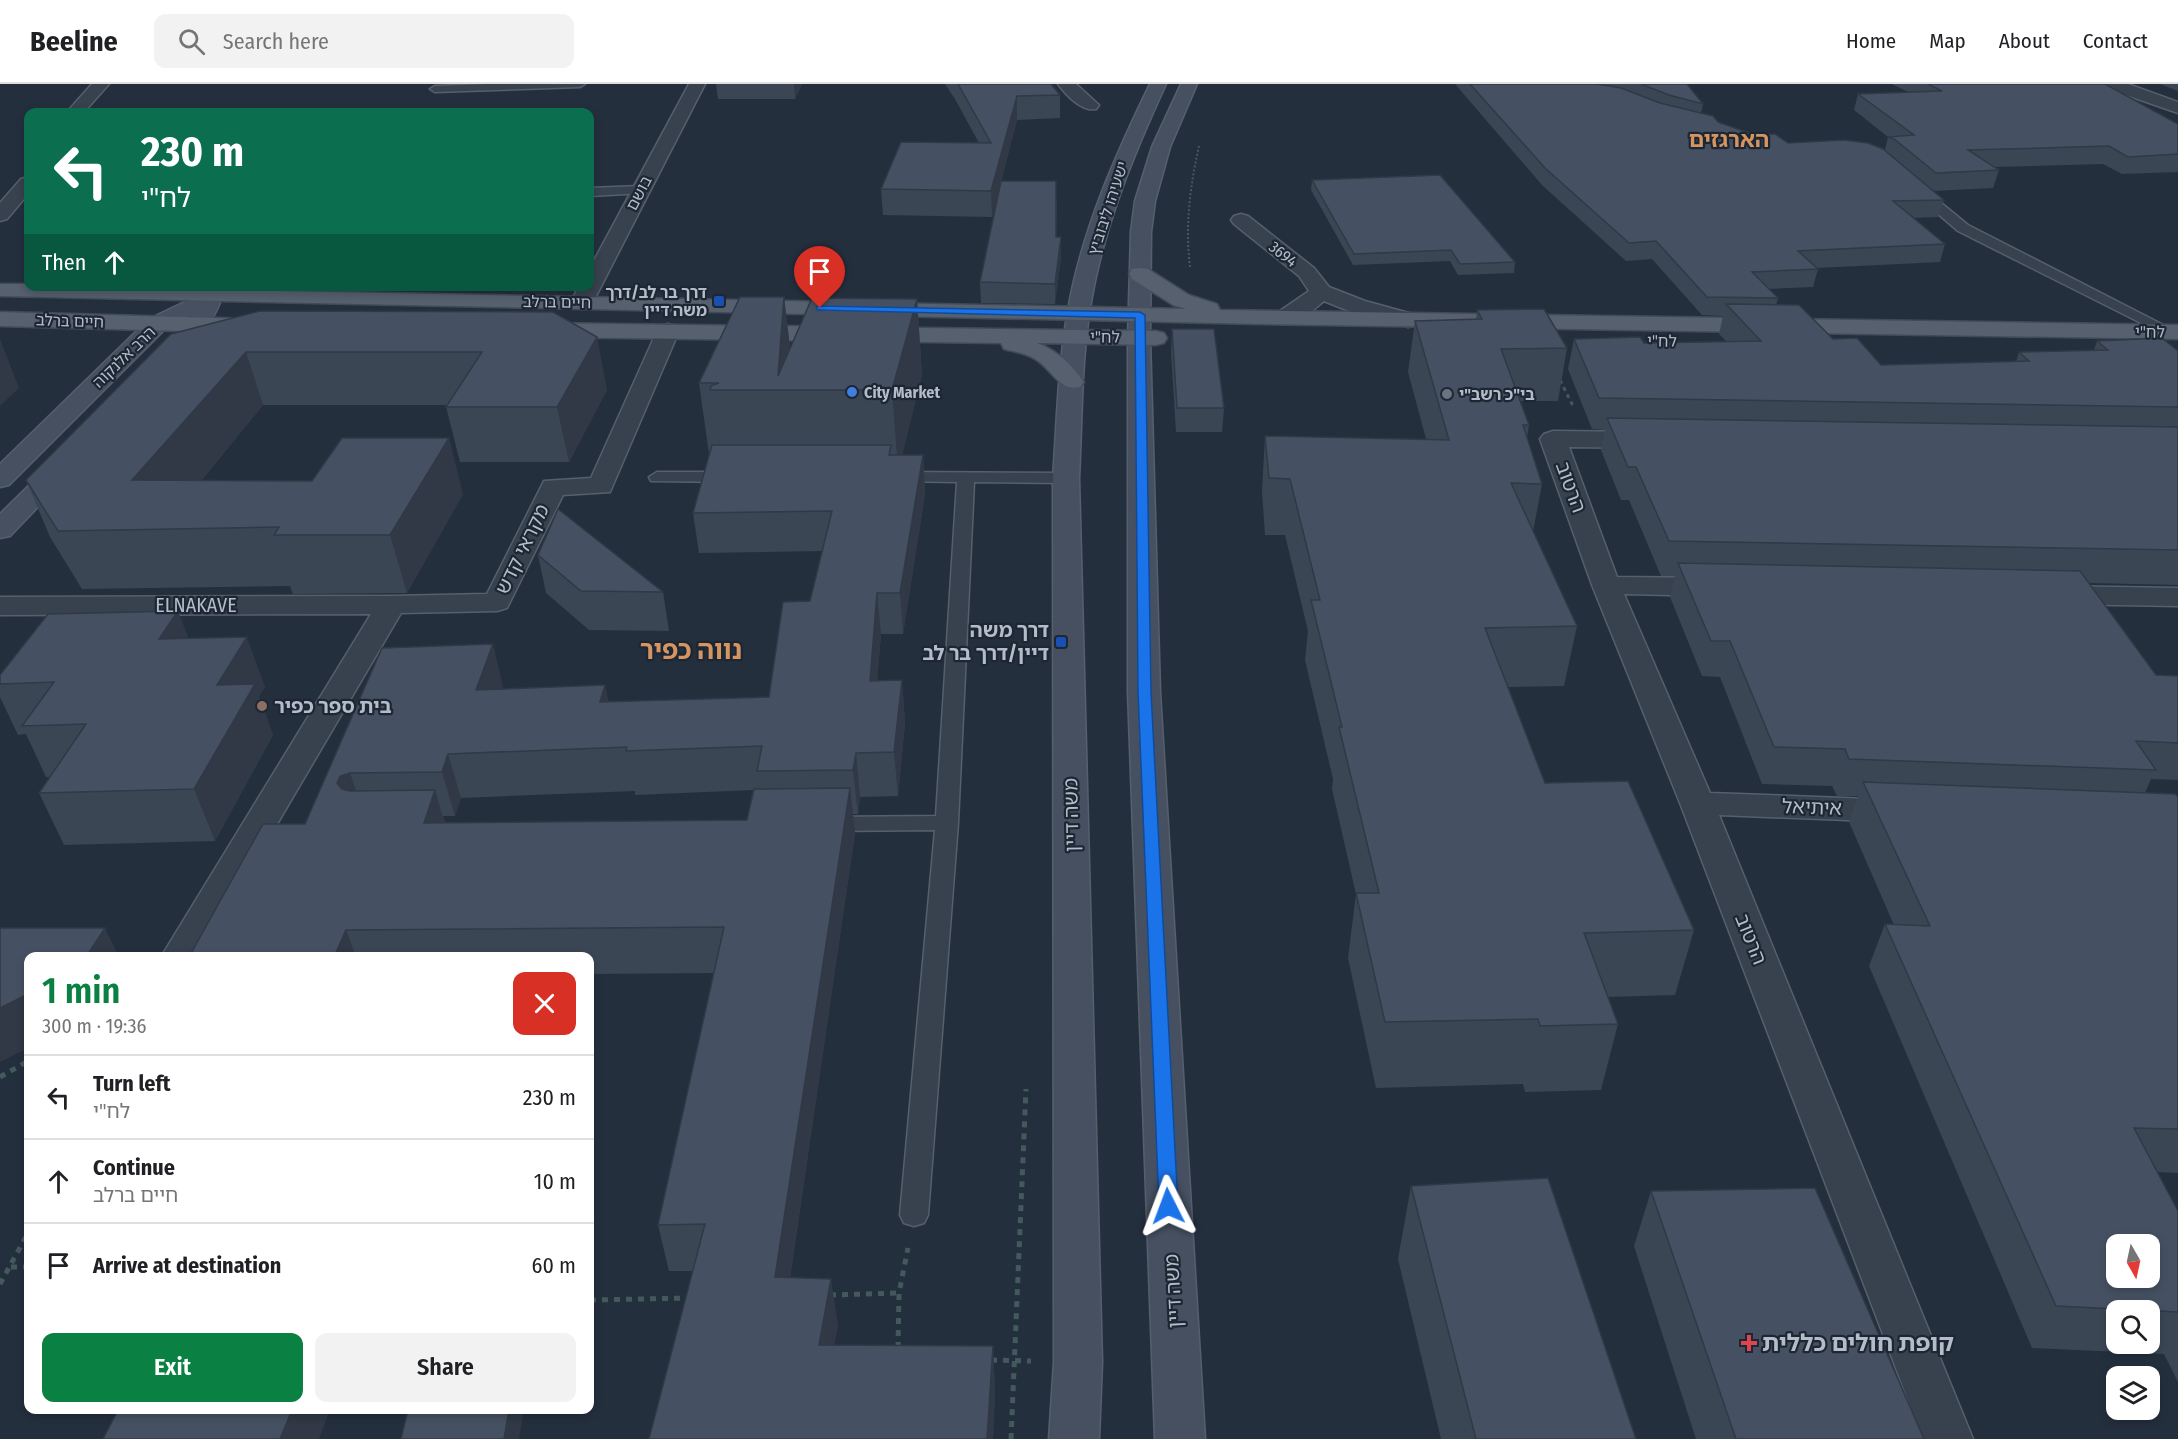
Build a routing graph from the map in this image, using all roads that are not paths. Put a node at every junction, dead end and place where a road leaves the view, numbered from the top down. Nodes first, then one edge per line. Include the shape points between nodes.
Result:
1 (101, 84) edge
2 (580, 84) edge
3 (697, 84) edge
4 (1066, 84) edge
5 (1158, 84) edge
6 (1189, 84) edge
7 (2112, 84) edge
8 (435, 89) dead end
9 (1090, 105) dead end
10 (79, 108) edge
11 (2178, 108) edge
12 (1910, 184) edge
13 (640, 190) junction
14 (19, 192) edge
15 (594, 192) edge
16 (0, 215) edge
17 (1241, 220) dead end
18 (1140, 274) junction
19 (594, 279) edge
20 (0, 290) edge
21 (24, 291) edge
22 (35, 291) edge
23 (588, 291) edge
24 (1321, 292) junction
25 (212, 296) junction
26 (582, 302) junction
27 (1078, 314) junction
28 (1258, 317) junction
29 (1285, 318) junction
30 (0, 319) edge
31 (1408, 320) junction
32 (157, 324) junction
33 (199, 325) junction
34 (274, 326) edge
35 (525, 330) edge
36 (1151, 330) junction
37 (668, 332) junction
38 (936, 334) junction
39 (1075, 337) junction
40 (1232, 338) dead end
41 (2175, 338) edge
42 (158, 368) edge
43 (1072, 382) junction
44 (1671, 441) edge
45 (83, 444) edge
46 (657, 477) dead end
47 (752, 477) edge
48 (883, 477) edge
49 (966, 477) junction
50 (1066, 478) junction
51 (0, 479) edge
52 (0, 530) edge
53 (1606, 585) junction
54 (1749, 588) edge
55 (2023, 594) edge
56 (2178, 597) edge
57 (391, 605) junction
58 (0, 606) edge
59 (1697, 802) junction
60 (1932, 812) edge
61 (947, 823) junction
62 (804, 824) edge
63 (183, 952) edge
64 (914, 1215) road end
65 (1074, 1439) edge
66 (1180, 1439) edge
67 (1948, 1439) edge

1 - 10 street
2 - 8 lane
3 - 13 street, בושם
4 - 9 street
5 - 27 street, ישעיהו ליבוביץ via 1105,205
6 - 18 street, ישעיהו ליבוביץ via 1161,147 1145,201
7 - 11 street
12 - 41 lane via 1963,228
13 - 15 lane
13 - 19 street, בושם
14 - 16 street
17 - 24 street, 3694 via 1307,272
18 - 28 main road via 1195,305
18 - 36 street, ישעיהו ליבוביץ
20 - 21 main road, חיים ברלב
22 - 25 main road, חיים ברלב
23 - 26 street, בושם
24 - 29 street
24 - 31 street
25 - 26 main road, חיים ברלב
25 - 32 street, הרב אלנקוה
25 - 33 street, הרב אלנקוה
26 - 27 main road, חיים ברלב
27 - 36 main road, לח"י
27 - 39 street, ישעיהו ליבוביץ
28 - 29 main road, לח"י
28 - 36 main road, לח"י
29 - 31 main road, לח"י
30 - 32 main road, חיים ברלב
31 - 41 main road, לח"י
32 - 33 main road, חיים ברלב
32 - 51 street, הרב אלנקוה
33 - 34 main road, חיים ברלב
33 - 42 street, הרב אלנקוה
35 - 37 main road, חיים ברלב
36 - 39 main road, לח"י
36 - 66 street, משה דיין via 1144,692
37 - 38 main road, חיים ברלב
37 - 57 street, מקראי קדש via 601,486 553,487 497,602
38 - 39 main road, חיים ברלב
38 - 43 main road via 1041,351
39 - 43 street, משה דיין
40 - 41 main road, לח"י
43 - 50 street, משה דיין
44 - 53 street, הרטוב via 1553,439
45 - 52 street
46 - 47 lane
48 - 49 lane
49 - 50 lane
49 - 61 lane
50 - 65 street, משה דיין via 1078,1362
53 - 54 street
53 - 59 street, הרטוב
55 - 56 street
57 - 58 street, ELNAKAVE
57 - 63 street
59 - 60 street, איתיאל
59 - 67 street, הרטוב
61 - 62 lane
61 - 64 lane

